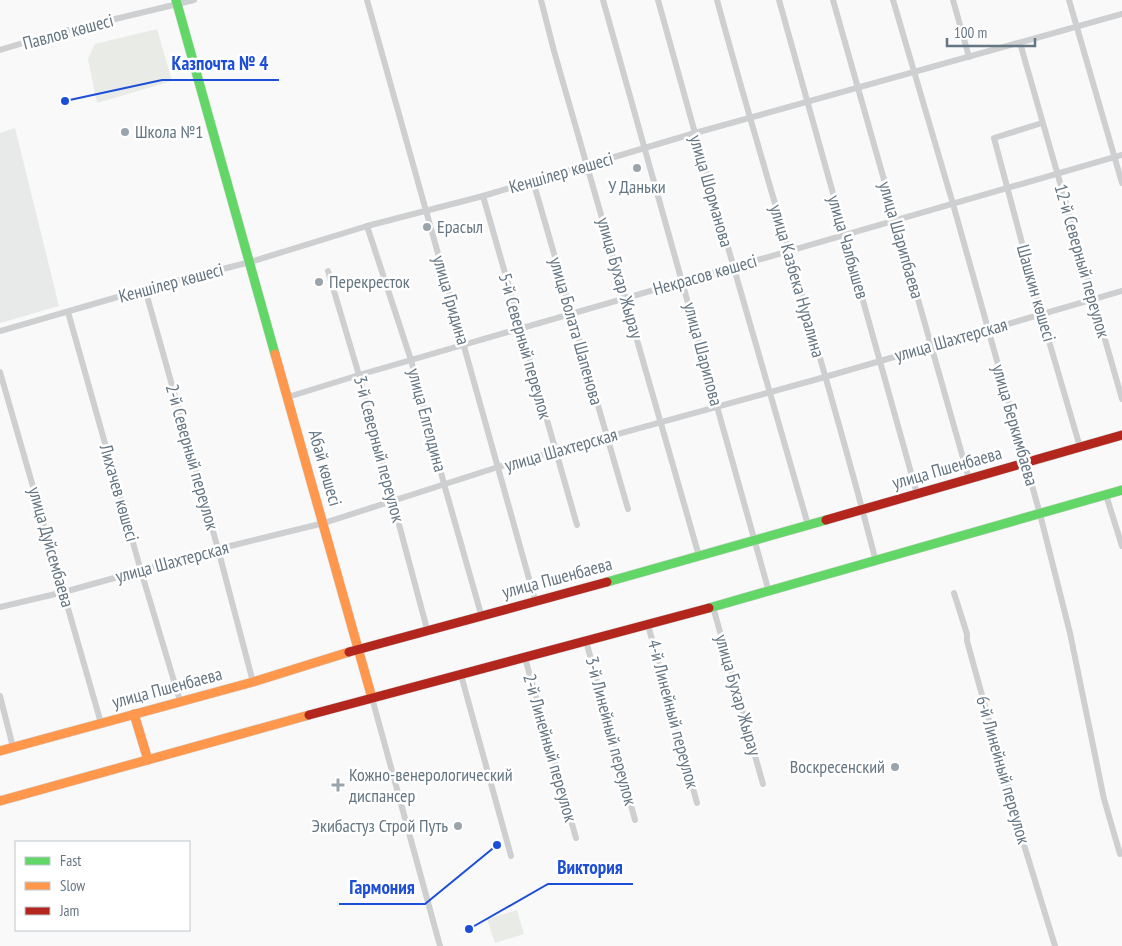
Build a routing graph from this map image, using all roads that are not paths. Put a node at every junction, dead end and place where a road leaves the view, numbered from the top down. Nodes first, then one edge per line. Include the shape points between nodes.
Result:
1 (194, 0) edge
2 (367, 0) edge
3 (541, 0) edge
4 (603, 0) edge
5 (658, 0) edge
6 (717, 0) edge
7 (779, 0) edge
8 (833, 0) edge
9 (893, 0) edge
10 (953, 0) edge
11 (1069, 0) edge
12 (177, 2) edge
13 (1122, 14) edge
14 (1076, 27) junction
15 (1020, 43) junction
16 (0, 50) edge
17 (969, 58) junction
18 (914, 73) junction
19 (858, 88) junction
20 (807, 102) junction
21 (749, 118) junction
22 (1042, 123) junction
23 (695, 133) junction
24 (644, 148) junction
25 (1118, 156) edge
26 (587, 165) junction
27 (1057, 174) junction
28 (532, 181) junction
29 (1122, 183) edge
30 (1007, 188) junction
31 (483, 196) junction
32 (953, 204) junction
33 (425, 211) junction
34 (896, 220) junction
35 (367, 226) junction
36 (845, 235) junction
37 (790, 251) junction
38 (250, 262) junction
39 (734, 267) junction
40 (328, 271) dead end
41 (683, 282) junction
42 (145, 290) junction
43 (1122, 291) edge
44 (626, 298) junction
45 (1093, 299) junction
46 (68, 312) junction
47 (571, 314) junction
48 (1041, 314) junction
49 (520, 328) junction
50 (987, 330) junction
51 (0, 332) edge
52 (464, 345) junction
53 (931, 346) junction
54 (411, 360) junction
55 (880, 360) junction
56 (0, 372) edge
57 (359, 375) junction
58 (825, 377) junction
59 (769, 392) junction
60 (288, 397) junction
61 (1122, 399) edge
62 (718, 407) junction
63 (662, 422) junction
64 (1122, 435) edge
65 (606, 437) junction
66 (1080, 447) junction
67 (555, 452) junction
68 (1026, 463) junction
69 (498, 467) junction
70 (969, 479) junction
71 (444, 484) junction
72 (1122, 490) edge
73 (917, 494) junction
74 (1106, 495) junction
75 (394, 499) junction
76 (862, 509) junction
77 (628, 510) dead end
78 (1040, 514) junction
79 (324, 523) junction
80 (576, 525) dead end
81 (808, 525) junction
82 (755, 540) junction
83 (1122, 546) edge
84 (218, 549) junction
85 (699, 556) junction
86 (876, 562) junction
87 (141, 571) junction
88 (64, 592) junction
89 (769, 592) junction
90 (954, 593) dead end
91 (535, 600) junction
92 (0, 607) edge
93 (713, 607) junction
94 (481, 614) junction
95 (648, 625) junction
96 (427, 629) junction
97 (586, 641) junction
98 (358, 648) junction
99 (525, 658) junction
100 (461, 675) junction
101 (253, 682) junction
102 (0, 696) edge
103 (372, 698) junction
104 (180, 701) junction
105 (134, 714) junction
106 (101, 723) junction
107 (13, 747) junction
108 (0, 751) edge
109 (148, 760) junction
110 (763, 784) dead end
111 (0, 801) edge
112 (697, 803) dead end
113 (635, 820) dead end
114 (576, 838) dead end
115 (1120, 854) dead end
116 (511, 856) dead end
117 (440, 946) edge
118 (1055, 946) edge

1 - 12 street, Павлов көшесі
2 - 33 street, улица Гридина
3 - 26 street, улица Бухар Жырау
4 - 24 street, улица Шарипова
5 - 23 street, улица Шорманова
6 - 21 street, улица Казбека Нуралина
7 - 20 street, улица Чалбышев
8 - 19 street, улица Шарипбаева
9 - 18 street, улица Беркимбаева
10 - 17 street
11 - 14 street
12 - 16 street, Павлов көшесі
12 - 38 street, Абай көшесі
13 - 14 street, Кеншілер көшесі
14 - 15 street, Кеншілер көшесі
14 - 25 street
15 - 17 street, Кеншілер көшесі
15 - 22 street, 12-й Северный переулок
17 - 18 street, Кеншілер көшесі
18 - 19 street, Кеншілер көшесі
18 - 32 street, улица Беркимбаева
19 - 20 street, Кеншілер көшесі
19 - 34 street, улица Шарипбаева
20 - 21 street, Кеншілер көшесі
20 - 36 street, улица Чалбышев
21 - 23 street, Кеншілер көшесі
21 - 37 street, улица Казбека Нуралина
22 - 27 street, 12-й Северный переулок
22 - 30 street, Шашкин көшесі via 994,138
23 - 24 street, Кеншілер көшесі
23 - 39 street, улица Шорманова
24 - 26 street, Кеншілер көшесі
24 - 41 street, улица Шарипова
25 - 27 street, Некрасов көшесі
25 - 29 street
26 - 28 street, Кеншілер көшесі
26 - 44 street, улица Бухар Жырау
27 - 30 street, Некрасов көшесі
27 - 45 street, 12-й Северный переулок
28 - 31 street, Кеншілер көшесі
28 - 47 street, улица Болата Шапенова
30 - 32 street, Некрасов көшесі
30 - 48 street, Шашкин көшесі
31 - 33 street, Кеншілер көшесі
31 - 49 street, 5-й Северный переулок
32 - 34 street, Некрасов көшесі
32 - 50 street, улица Беркимбаева
33 - 35 street, Кеншілер көшесі
33 - 52 street, улица Гридина
34 - 36 street, Некрасов көшесі
34 - 53 street, улица Шарипбаева
35 - 38 street, Кеншілер көшесі
35 - 54 street, улица Елгелдина
36 - 37 street, Некрасов көшесі
36 - 55 street, улица Чалбышев
37 - 39 street, Некрасов көшесі
37 - 58 street, улица Казбека Нуралина
38 - 42 street, Кеншілер көшесі
38 - 60 street, Абай көшесі
39 - 41 street, Некрасов көшесі
39 - 59 street, улица Шорманова
40 - 57 street, 3-й Северный переулок
41 - 44 street, Некрасов көшесі
41 - 62 street, улица Шарипова
42 - 46 street, Кеншілер көшесі
42 - 84 street, 2-й Северный переулок
43 - 45 street, улица Шахтерская
44 - 47 street, Некрасов көшесі
44 - 63 street, улица Бухар Жырау
45 - 48 street, улица Шахтерская
45 - 61 street, 12-й Северный переулок
46 - 51 street, Кеншілер көшесі
46 - 87 street, Лихачев көшесі
47 - 49 street, Некрасов көшесі
47 - 65 street, улица Болата Шапенова
48 - 50 street, улица Шахтерская
48 - 66 street, Шашкин көшесі
49 - 52 street, Некрасов көшесі
49 - 67 street, 5-й Северный переулок
50 - 53 street, улица Шахтерская
50 - 68 street, улица Беркимбаева
52 - 54 street, Некрасов көшесі
52 - 69 street, улица Гридина
53 - 55 street, улица Шахтерская
53 - 70 street, улица Шарипбаева
54 - 57 street, Некрасов көшесі
54 - 71 street, улица Елгелдина
55 - 58 street, улица Шахтерская
55 - 73 street, улица Чалбышев
56 - 88 street, улица Дуйсембаева
57 - 60 street, Некрасов көшесі
57 - 75 street, 3-й Северный переулок
58 - 59 street, улица Шахтерская
58 - 76 street, улица Казбека Нуралина
59 - 62 street, улица Шахтерская
59 - 81 street, улица Шорманова
60 - 79 street, Абай көшесі
62 - 63 street, улица Шахтерская
62 - 82 street, улица Шарипова
63 - 65 street, улица Шахтерская
63 - 85 street, улица Бухар Жырау
64 - 66 street, улица Пшенбаева
65 - 67 street, улица Шахтерская
65 - 77 street, улица Болата Шапенова
66 - 68 street, улица Пшенбаева
67 - 69 street, улица Шахтерская
67 - 80 street, 5-й Северный переулок
68 - 70 street, улица Пшенбаева
68 - 78 street, улица Беркимбаева
69 - 71 street, улица Шахтерская
69 - 91 street, улица Гридина
70 - 73 street, улица Пшенбаева
71 - 75 street, улица Шахтерская
71 - 94 street, улица Елгелдина
72 - 74 street
73 - 76 street, улица Пшенбаева
74 - 78 street
74 - 83 street
75 - 79 street, улица Шахтерская
75 - 96 street, 3-й Северный переулок
76 - 81 street, улица Пшенбаева
76 - 86 street, улица Казбека Нуралина
78 - 86 street
78 - 115 street, улица Беркимбаева via 1070,633 1104,799
79 - 84 street, улица Шахтерская
79 - 98 street, Абай көшесі
81 - 82 street, улица Пшенбаева
82 - 85 street, улица Пшенбаева
82 - 89 street, улица Шарипова
84 - 87 street, улица Шахтерская
84 - 101 street, 2-й Северный переулок
85 - 91 street, улица Пшенбаева
86 - 89 street
87 - 88 street, улица Шахтерская
87 - 104 street, Лихачев көшесі
88 - 92 street, улица Шахтерская
88 - 106 street, улица Дуйсембаева
89 - 93 street
90 - 118 street, 6-й Линейный переулок
91 - 94 street, улица Пшенбаева
93 - 95 street
93 - 110 street, улица Бухар Жырау
94 - 96 street, улица Пшенбаева
95 - 97 street
95 - 112 street, 4-й Линейный переулок
96 - 98 street, улица Пшенбаева
97 - 99 street
97 - 113 street, 3-й Линейный переулок
98 - 101 street, улица Пшенбаева
98 - 103 street, Абай көшесі
99 - 100 street
99 - 114 street, 2-й Линейный переулок
100 - 103 street
100 - 116 street
101 - 104 street, улица Пшенбаева
102 - 107 street
103 - 109 street
103 - 117 street, Абай көшесі
104 - 105 street, улица Пшенбаева
105 - 106 street, улица Пшенбаева
105 - 109 street
106 - 107 street, улица Пшенбаева
107 - 108 street, улица Пшенбаева
109 - 111 street

